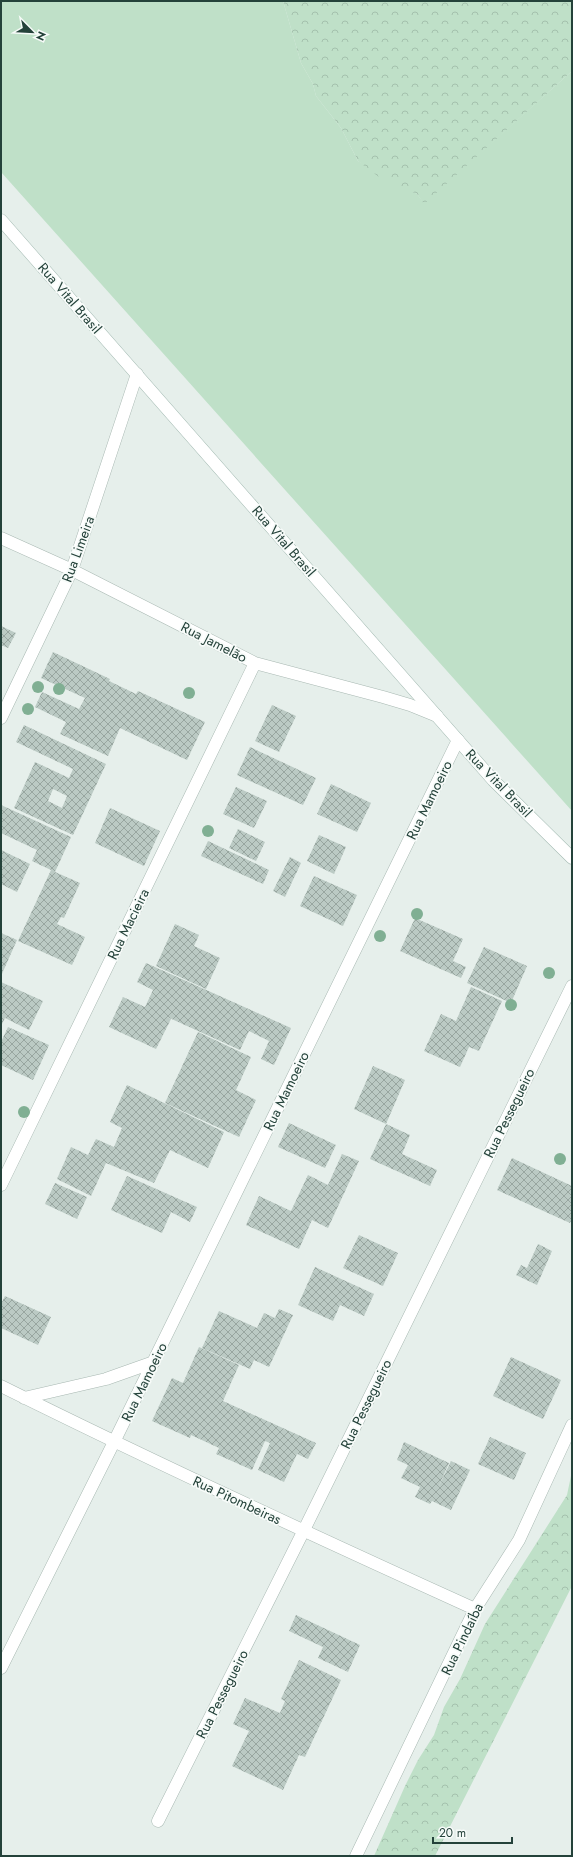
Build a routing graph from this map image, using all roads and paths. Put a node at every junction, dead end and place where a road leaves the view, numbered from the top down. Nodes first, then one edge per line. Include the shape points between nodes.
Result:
1 (1, 220) edge
2 (137, 374) junction
3 (1, 538) edge
4 (72, 570) junction
5 (255, 663) junction
6 (437, 716) junction
7 (1, 718) edge
8 (458, 740) junction
9 (572, 858) edge
10 (572, 986) edge
11 (1, 1186) edge
12 (154, 1362) junction
13 (1, 1386) edge
14 (24, 1398) junction
15 (572, 1425) edge
16 (114, 1442) junction
17 (303, 1532) junction
18 (476, 1609) junction
19 (1, 1668) edge
20 (158, 1821) dead end
21 (356, 1856) edge

1 - 2 street, Rua Vital Brasil
2 - 4 street, Rua Limeira
2 - 6 street, Rua Vital Brasil
3 - 4 street, Rua Jamelão
4 - 5 street, Rua Jamelão
4 - 7 street, Rua Limeira
5 - 6 street, Rua Jamelão via 396,701
5 - 11 street, Rua Macieira
6 - 8 street, Rua Vital Brasil
8 - 9 street, Rua Vital Brasil via 493,780
8 - 12 street, Rua Mamoeiro
10 - 17 street, Rua Pessegueiro
12 - 14 street via 106,1379
12 - 16 street, Rua Mamoeiro
13 - 14 street, Rua Pitombeiras
14 - 16 street, Rua Pitombeiras
15 - 18 street, Rua Pindaíba via 519,1540
16 - 17 street, Rua Pitombeiras
16 - 19 street, Rua Mamoeiro
17 - 18 street, Rua Pitombeiras
17 - 20 street, Rua Pessegueiro
18 - 21 street, Rua Pindaíba

